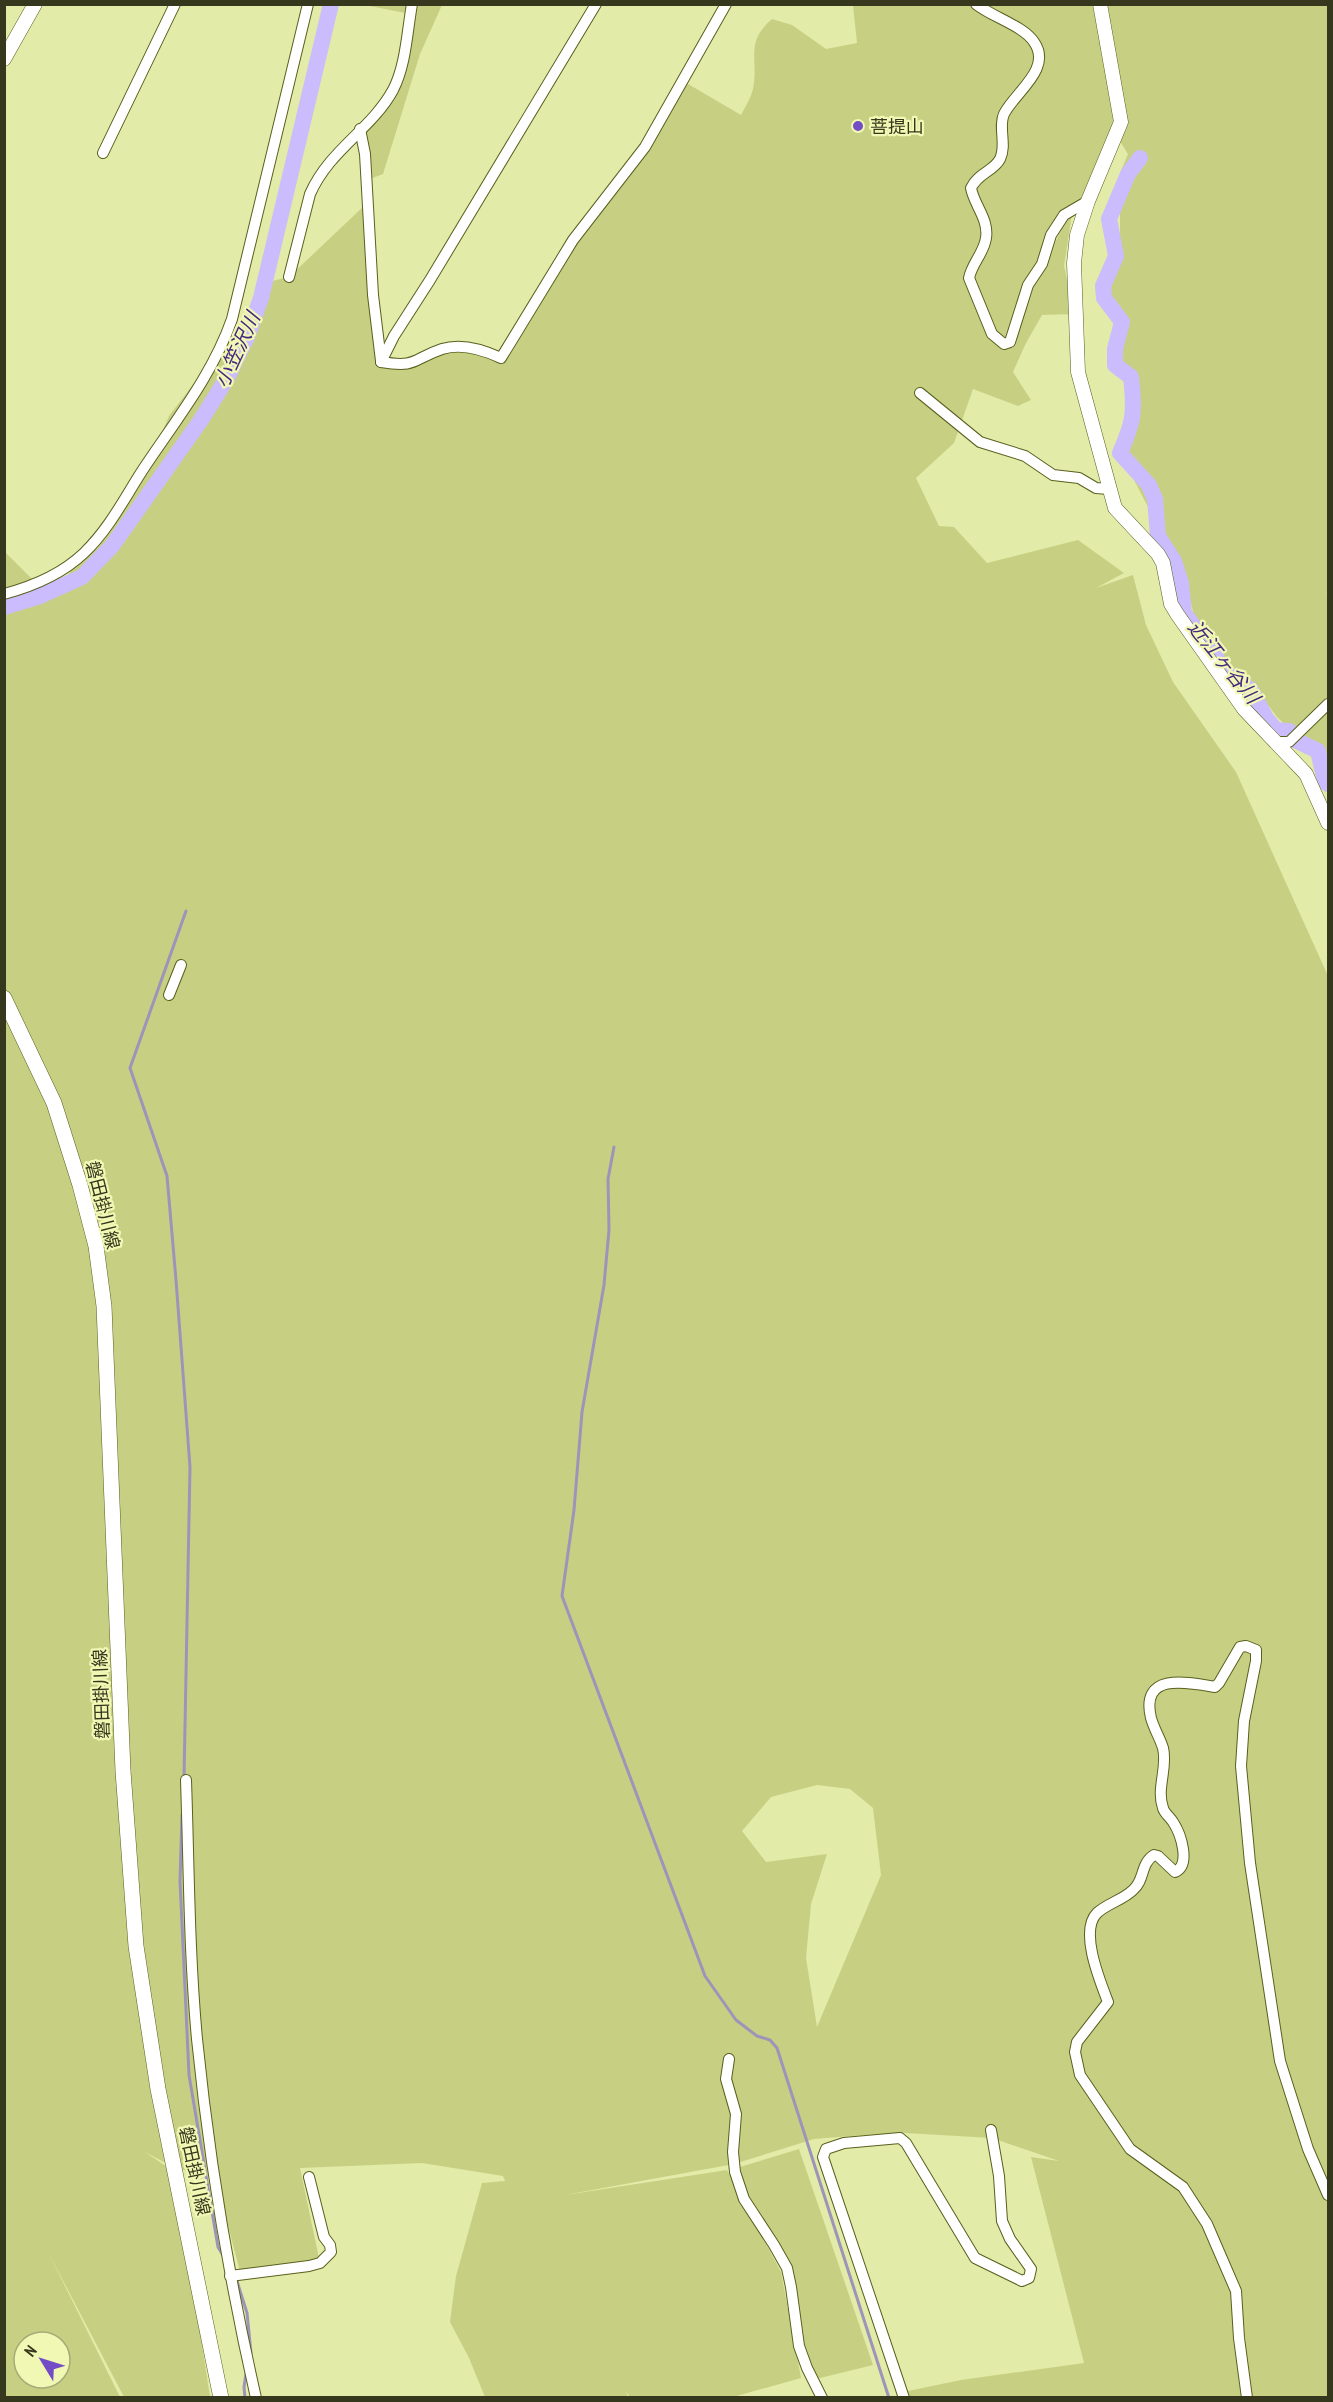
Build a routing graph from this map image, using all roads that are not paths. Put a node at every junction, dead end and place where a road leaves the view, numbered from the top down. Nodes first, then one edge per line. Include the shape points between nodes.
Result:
1 (35, 4) edge
2 (175, 4) edge
3 (308, 4) edge
4 (412, 4) edge
5 (596, 4) edge
6 (726, 4) edge
7 (976, 4) edge
8 (1100, 4) edge
9 (4, 59) edge
10 (360, 129) junction
11 (103, 153) dead end
12 (1088, 201) junction
13 (289, 277) dead end
14 (381, 362) junction
15 (920, 393) dead end
16 (1109, 489) junction
17 (4, 594) edge
18 (1329, 704) edge
19 (1276, 742) junction
20 (1329, 823) edge
21 (181, 965) dead end
22 (169, 995) dead end
23 (4, 998) edge
24 (186, 1780) dead end
25 (729, 2059) dead end
26 (991, 2130) dead end
27 (309, 2176) dead end
28 (1329, 2195) edge
29 (230, 2276) junction
30 (221, 2397) edge
31 (256, 2397) edge
32 (822, 2397) edge
33 (904, 2397) edge
34 (1246, 2397) edge

1 - 9 street
2 - 11 street
3 - 17 street via 232,319 208,375 105,530 84,554 52,577
4 - 10 street via 399,77 387,100
5 - 14 street
6 - 14 street via 645,147 573,240 501,358 455,346 411,364
7 - 12 street via 1027,35 1038,53 1034,74 1003,115 1000,159 970,188 983,215 986,236 969,278 992,334 1004,344 1010,342 1028,285 1042,264 1058,222
8 - 12 street via 1121,122
10 - 13 street via 315,182
10 - 14 street
12 - 16 street via 1077,235 1074,263 1076,353
15 - 16 street via 980,442 1025,456 1053,475 1079,478 1096,488
16 - 19 street via 1122,518 1163,563 1177,614 1244,709
18 - 19 street via 1289,742
19 - 20 street via 1306,774
21 - 22 street
23 - 30 main road, 磐田掛川線 via 54,1103 96,1246 104,1306 123,1771 136,1946 158,2089
24 - 29 street via 197,2038
25 - 32 street via 726,2079 736,2114 735,2172 744,2199 786,2268 799,2346
26 - 33 street via 1002,2222 1031,2270 1029,2278 1022,2281 975,2258 900,2138 844,2143 826,2149 823,2157
27 - 29 street via 324,2236 330,2245 326,2259 309,2266
28 - 34 street via 1308,2150 1280,2061 1269,1995 1241,1766 1256,1650 1239,1647 1215,1687 1170,1682 1153,1692 1149,1701 1163,1749 1163,1809 1175,1824 1184,1863 1175,1872 1154,1855 1148,1859 1139,1884 1092,1919 1095,1966 1107,2002 1081,2035 1076,2052 1080,2075 1130,2149 1183,2187 1207,2224 1236,2291
29 - 31 street

